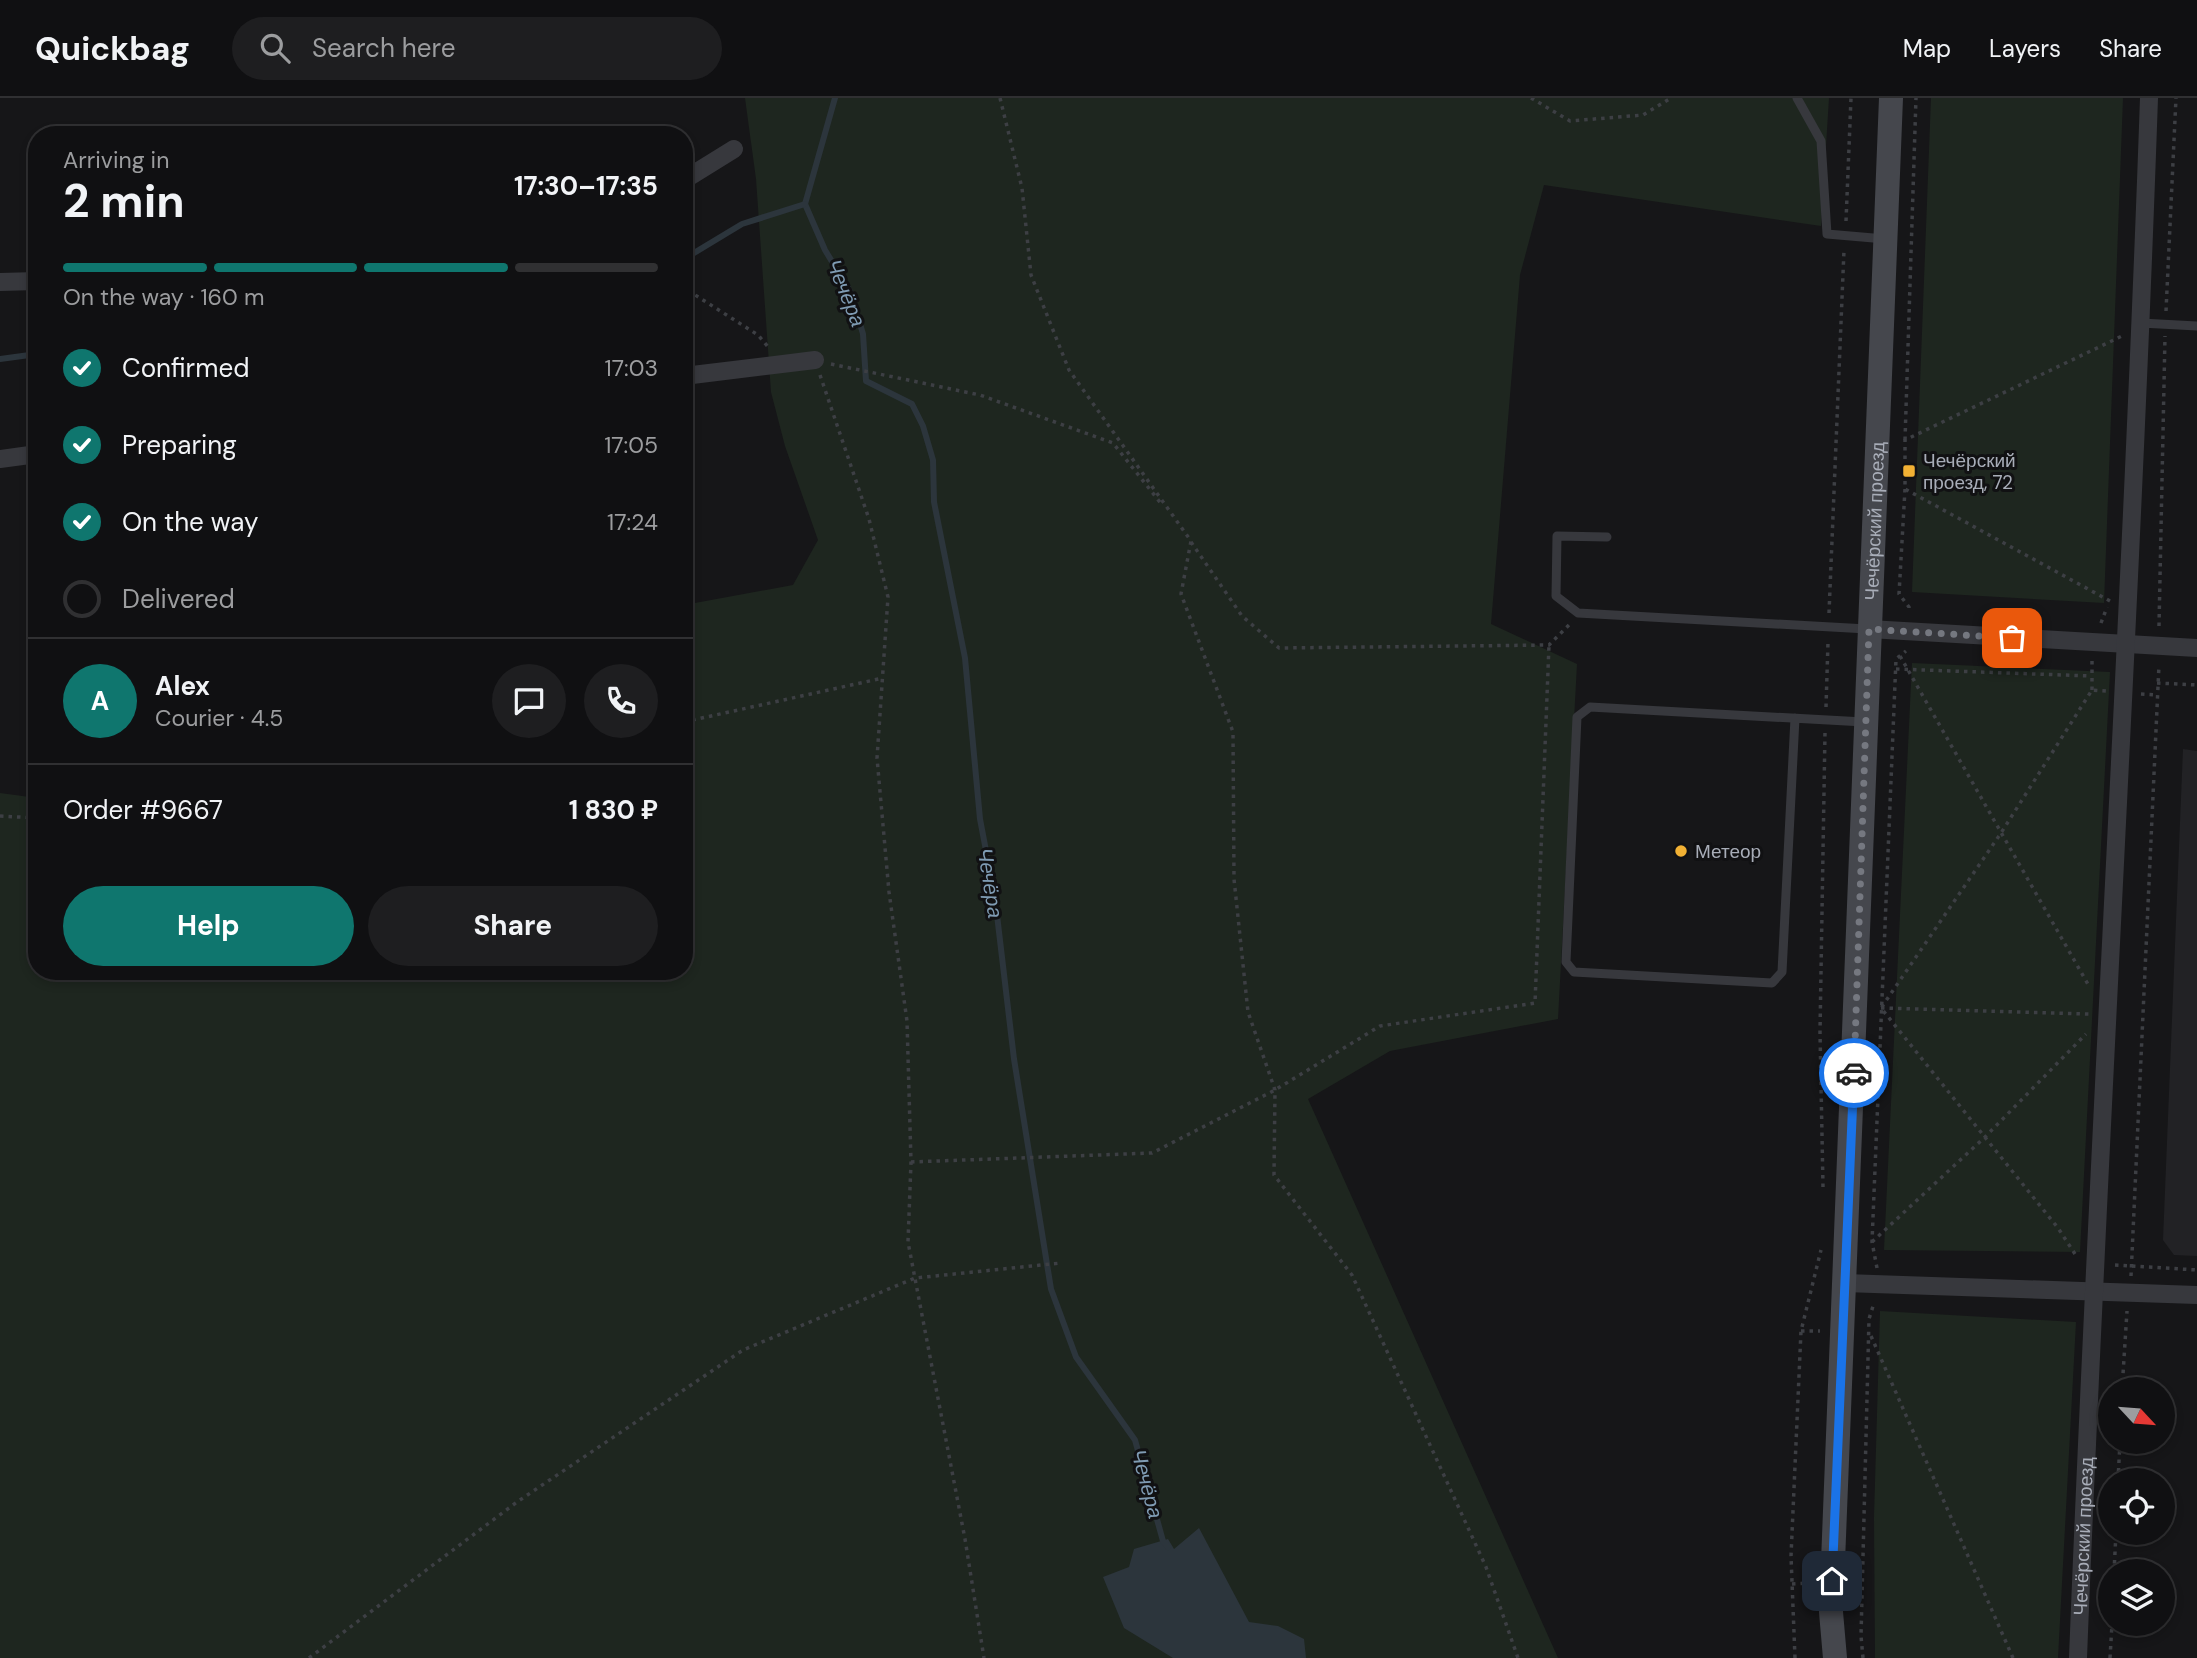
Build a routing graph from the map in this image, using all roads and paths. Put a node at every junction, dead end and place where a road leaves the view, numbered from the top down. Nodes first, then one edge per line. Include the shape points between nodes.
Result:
1 (1000, 98) edge
2 (1531, 98) edge
3 (1671, 98) edge
4 (1797, 98) edge
5 (1851, 98) edge
6 (1891, 98) edge
7 (1916, 98) edge
8 (2148, 98) edge
9 (2176, 98) edge
10 (734, 149) dead end
11 (693, 174) edge
12 (1845, 236) junction
13 (1885, 239) junction
14 (28, 281) edge
15 (0, 282) edge
16 (693, 294) edge
17 (2141, 323) junction
18 (2166, 324) junction
19 (2197, 326) edge
20 (2124, 335) dead end
21 (815, 360) joint
22 (783, 365) junction
23 (839, 365) dead end
24 (693, 375) edge
25 (1905, 440) junction
26 (28, 455) edge
27 (0, 459) edge
28 (1607, 537) dead end
29 (1191, 541) junction
30 (2109, 601) dead end
31 (1578, 613) junction
32 (1829, 627) junction
33 (1869, 629) junction
34 (1549, 645) junction
35 (2125, 645) junction
36 (2161, 646) junction
37 (2197, 648) edge
38 (1900, 656) dead end
39 (1896, 669) dead end
40 (1909, 669) junction
41 (2091, 676) dead end
42 (883, 678) junction
43 (2157, 683) junction
44 (2197, 685) edge
45 (2123, 692) junction
46 (2157, 695) junction
47 (1795, 718) junction
48 (693, 720) edge
49 (1825, 720) junction
50 (1866, 722) junction
51 (1890, 789) dead end
52 (0, 816) edge
53 (28, 818) edge
54 (2001, 834) junction
55 (1881, 1008) junction
56 (2106, 1014) junction
57 (1275, 1090) junction
58 (1985, 1137) junction
59 (911, 1162) junction
60 (1824, 1197) dead end
61 (1872, 1242) junction
62 (1822, 1246) dead end
63 (1061, 1262) dead end
64 (2094, 1265) junction
65 (2131, 1266) junction
66 (2197, 1270) edge
67 (915, 1278) junction
68 (1845, 1283) junction
69 (1875, 1284) junction
70 (2092, 1290) junction
71 (2130, 1293) junction
72 (2197, 1295) edge
73 (1871, 1335) junction
74 (2122, 1377) edge
75 (2111, 1636) edge
76 (309, 1658) edge
77 (984, 1658) edge
78 (1518, 1658) edge
79 (1796, 1658) edge
80 (1835, 1658) edge
81 (1863, 1658) edge
82 (2013, 1658) edge
83 (2078, 1658) edge
84 (2110, 1658) edge

1 - 29 path via 1022,188 1031,275 1069,370
2 - 3 path via 1570,121 1643,115
4 - 12 lane via 1821,141 1827,234
5 - 12 path
6 - 13 main road, Чечёрский проезд
7 - 25 path
8 - 17 street
9 - 18 path
10 - 11 street
12 - 13 lane
12 - 32 path
13 - 33 main road, Чечёрский проезд
14 - 15 street
16 - 22 path via 758,335
17 - 18 lane
17 - 35 street
18 - 19 lane
18 - 36 path via 2157,604
20 - 25 path
21 - 22 street
21 - 42 path via 882,566 888,597
22 - 24 street
23 - 29 path via 980,395 1113,443
25 - 30 path via 1905,489
26 - 27 street
28 - 31 lane via 1557,536 1556,596
29 - 34 path via 1242,616 1279,648
29 - 57 path via 1181,594 1233,732 1234,880 1248,1012
31 - 32 lane
31 - 34 path
32 - 33 lane
32 - 49 path
33 - 35 street
33 - 50 main road, Чечёрский проезд
34 - 57 path via 1535,1003 1380,1026
35 - 36 street
35 - 45 street, Чечёрский проезд
36 - 37 street
36 - 43 path
38 - 40 path
39 - 40 path
40 - 41 path
40 - 54 path
42 - 48 path
42 - 59 path via 877,758 907,1021
43 - 44 path
43 - 46 path
45 - 46 path
45 - 54 path via 2092,690
45 - 56 street, Чечёрский проезд
46 - 65 path
47 - 47 lane via 1590,707 1577,717 1566,962 1574,972 1772,983 1782,972
47 - 49 lane
49 - 50 lane
49 - 60 path via 1820,1032
50 - 68 main road, Чечёрский проезд
51 - 55 path
52 - 53 path
54 - 55 path
54 - 56 path
55 - 56 path
55 - 58 path
55 - 61 path
56 - 58 path
56 - 64 street, Чечёрский проезд
57 - 59 path via 1152,1153
57 - 78 path via 1274,1175 1352,1275 1486,1567
58 - 61 path
58 - 64 path via 2077,1257
59 - 67 path via 908,1242
61 - 69 path via 1877,1261
62 - 79 path via 1801,1331 1791,1556
63 - 67 path
64 - 65 path
64 - 70 street, Чечёрский проезд
65 - 66 path
65 - 71 path
67 - 76 path via 743,1350 517,1502
67 - 77 path
68 - 69 street
68 - 80 main road, Чечёрский проезд via 1830,1612
69 - 70 street
69 - 73 path
70 - 71 street
70 - 83 street, Чечёрский проезд
71 - 72 street
71 - 74 path
73 - 81 path
73 - 82 path
75 - 84 path

